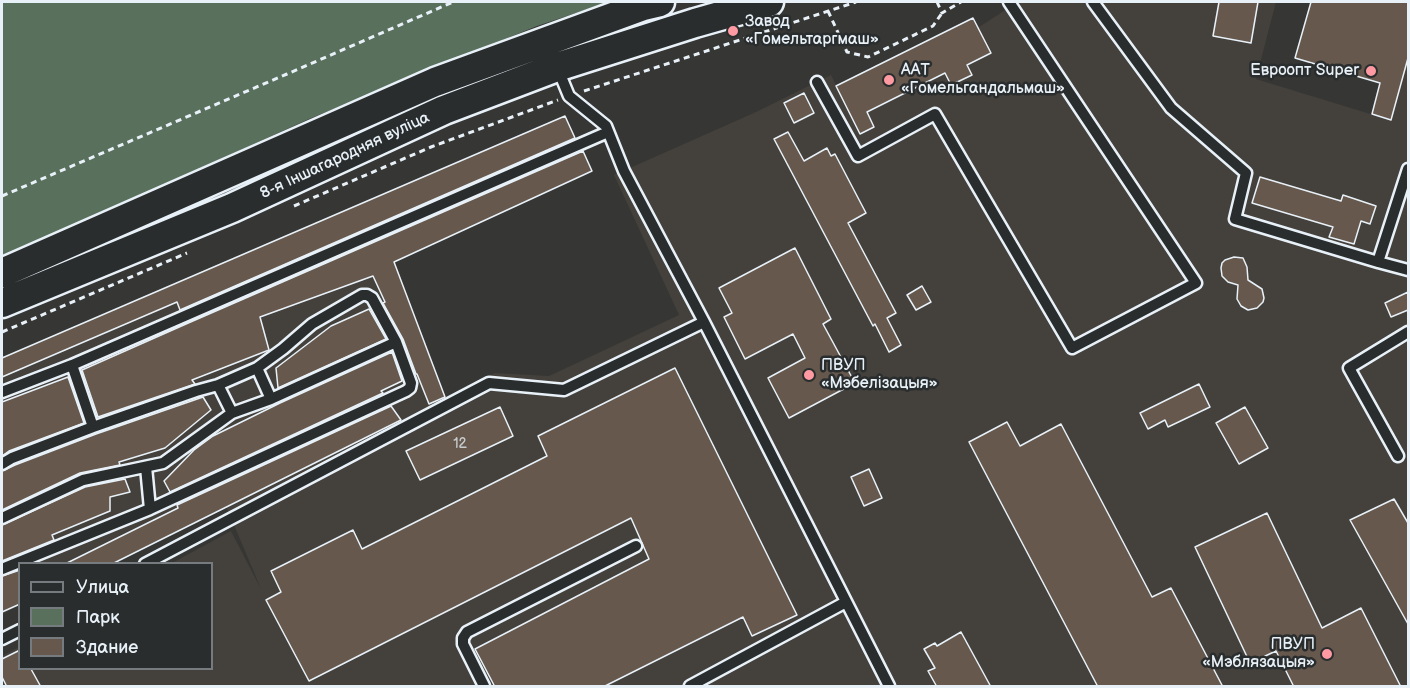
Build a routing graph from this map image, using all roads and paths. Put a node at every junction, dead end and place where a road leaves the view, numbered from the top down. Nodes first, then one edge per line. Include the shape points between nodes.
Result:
1 (453, 2) edge
2 (660, 2) edge
3 (769, 2) edge
4 (856, 2) edge
5 (937, 2) edge
6 (961, 2) edge
7 (1009, 2) edge
8 (1093, 2) edge
9 (828, 11) junction
10 (942, 13) junction
11 (554, 54) junction
12 (817, 82) dead end
13 (569, 96) junction
14 (608, 132) junction
15 (1408, 169) edge
16 (2, 196) edge
17 (293, 207) dead end
18 (196, 249) dead end
19 (1378, 262) junction
20 (1408, 270) edge
21 (2, 273) edge
22 (2, 303) edge
23 (704, 322) junction
24 (2, 332) edge
25 (1408, 332) edge
26 (396, 342) junction
27 (72, 365) junction
28 (258, 368) junction
29 (218, 385) junction
30 (2, 392) edge
31 (271, 399) junction
32 (232, 413) junction
33 (93, 427) junction
34 (1398, 456) dead end
35 (2, 464) edge
36 (146, 467) junction
37 (150, 509) junction
38 (2, 518) edge
39 (636, 546) dead end
40 (19, 562) edge
41 (149, 562) edge
42 (18, 563) edge
43 (2, 569) edge
44 (846, 602) junction
45 (18, 631) edge
46 (2, 639) edge
47 (484, 687) edge
48 (690, 687) edge
49 (890, 687) edge

1 - 16 path
2 - 11 main road, 8-я Іншагародняя вуліца via 643,6
3 - 11 main road, 8-я Іншагародняя вуліца via 695,23
4 - 9 path
5 - 10 path
6 - 10 path
7 - 12 lane via 1196,283 1072,348 935,114 858,156
8 - 19 lane via 1171,108 1246,173 1235,219
9 - 10 path via 847,52 868,57 933,26
9 - 13 path
11 - 13 lane
11 - 21 main road, 8-я Іншагародняя вуліца via 435,82
11 - 22 main road, 8-я Іншагародняя вуліца via 444,110 232,208
13 - 14 lane via 606,126
13 - 17 path via 432,147
14 - 23 lane via 624,171
14 - 27 lane
15 - 19 lane
18 - 24 path
19 - 20 lane
23 - 41 lane via 564,390 489,383
23 - 44 lane
25 - 34 lane via 1349,368
26 - 28 lane via 372,298 362,295 312,324
26 - 31 lane
26 - 37 lane via 411,383 406,391
27 - 30 lane
27 - 33 lane
28 - 29 lane
28 - 31 lane
29 - 32 lane
29 - 33 lane
31 - 32 lane
32 - 36 lane via 163,463
33 - 35 lane
36 - 37 lane
36 - 38 lane via 83,480
37 - 40 lane
39 - 47 lane via 467,632 463,644
42 - 43 lane
44 - 48 lane
44 - 49 lane
45 - 46 lane

